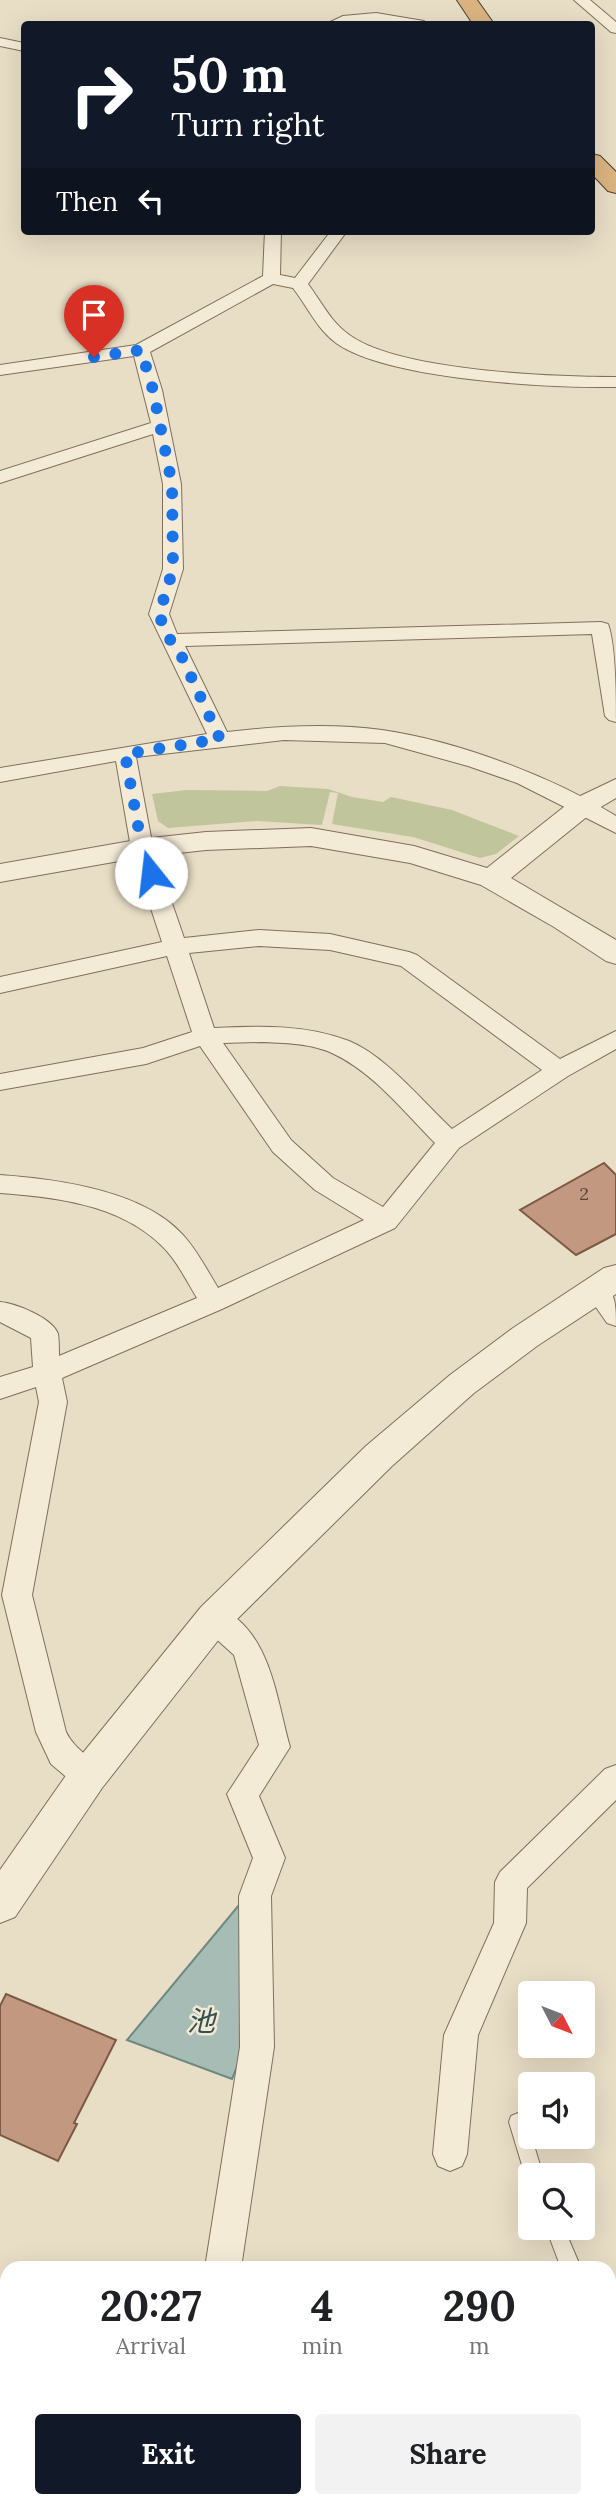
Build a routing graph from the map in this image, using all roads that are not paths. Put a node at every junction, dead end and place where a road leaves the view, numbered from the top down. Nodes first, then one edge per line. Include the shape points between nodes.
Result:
1 (467, 0) edge
2 (581, 0) edge
3 (347, 21) edge
4 (406, 21) edge
5 (481, 21) edge
6 (610, 26) edge
7 (0, 42) edge
8 (21, 46) edge
9 (595, 164) edge
10 (616, 186) edge
11 (273, 235) edge
12 (336, 235) edge
13 (271, 278) junction
14 (299, 284) junction
15 (141, 350) junction
16 (0, 370) edge
17 (616, 382) edge
18 (160, 426) junction
19 (0, 477) edge
20 (171, 640) junction
21 (616, 716) edge
22 (220, 739) junction
23 (125, 754) junction
24 (0, 775) edge
25 (616, 787) edge
26 (584, 805) junction
27 (616, 826) edge
28 (142, 848) junction
29 (0, 873) edge
30 (491, 879) junction
31 (175, 947) junction
32 (616, 954) edge
33 (0, 985) edge
34 (205, 1037) junction
35 (616, 1039) edge
36 (559, 1070) junction
37 (0, 1082) edge
38 (450, 1142) junction
39 (0, 1184) edge
40 (386, 1221) junction
41 (610, 1295) edge
42 (213, 1301) junction
43 (0, 1312) edge
44 (47, 1373) junction
45 (0, 1388) edge
46 (8, 1595) edge
47 (214, 1618) junction
48 (88, 1776) junction
49 (616, 1779) edge
50 (0, 1904) edge
51 (450, 2154) dead end
52 (560, 2240) edge
53 (224, 2261) edge
54 (568, 2261) edge

1 - 5 highway
2 - 6 street
3 - 4 street via 365,17
7 - 8 street
9 - 10 highway
11 - 13 street
12 - 14 street
13 - 14 street
13 - 15 street
14 - 17 street via 345,341 380,357 488,375 566,383
15 - 16 street
15 - 18 street
18 - 19 street
18 - 20 street via 172,484 173,569 159,614
20 - 21 street via 601,628
20 - 22 street
22 - 23 street
22 - 26 street via 314,733 382,737 503,769
23 - 24 street
23 - 28 street
25 - 26 street
26 - 27 street
26 - 30 street
28 - 29 street
28 - 30 street via 311,837 414,855
28 - 31 street
30 - 32 street
31 - 33 street
31 - 34 street
31 - 36 street via 259,939 330,942 409,960
34 - 37 street via 146,1056
34 - 38 street via 298,1036 341,1047 370,1065
34 - 40 street via 282,1146 324,1184
35 - 36 street
36 - 38 street
38 - 40 street
39 - 42 street via 41,1186 108,1201 169,1237
40 - 42 street
41 - 47 street via 525,1337 462,1384 370,1465
42 - 44 street
43 - 44 street via 44,1333
44 - 45 street
44 - 46 street via 53,1402
46 - 48 street via 51,1732 62,1755
47 - 48 street
47 - 53 street via 247,1648 275,1746 243,1794 270,1858 254,1896 257,2047
48 - 50 street
49 - 51 street via 511,1882 510,1923 461,2035
52 - 54 lane

